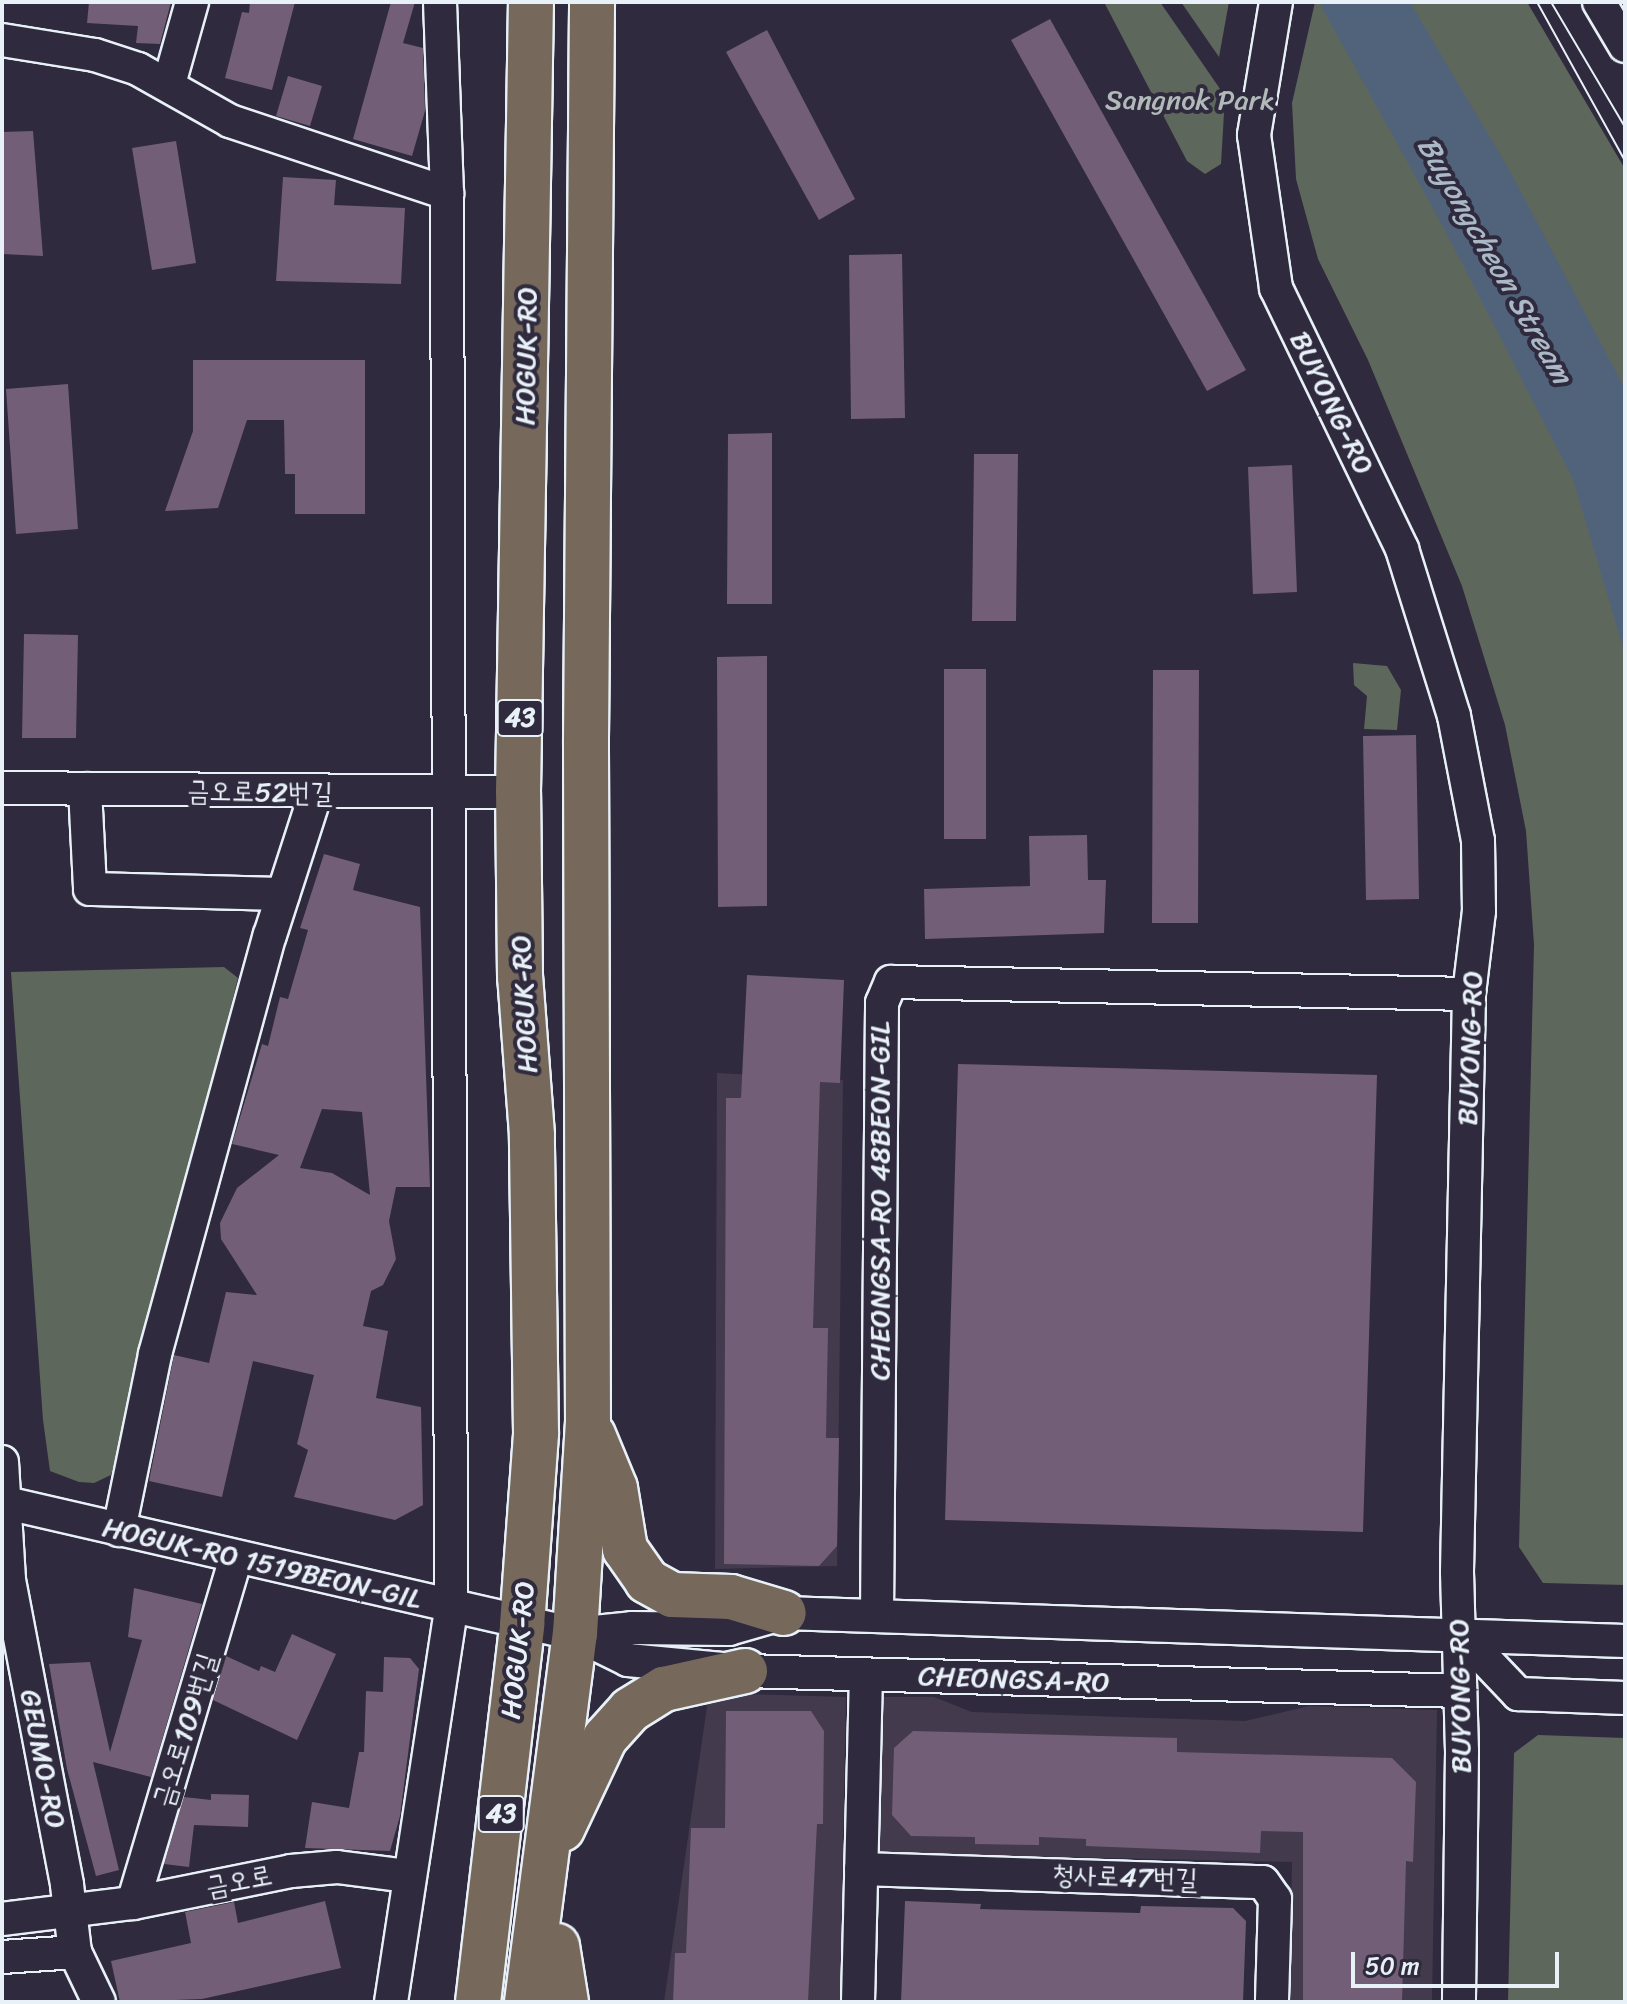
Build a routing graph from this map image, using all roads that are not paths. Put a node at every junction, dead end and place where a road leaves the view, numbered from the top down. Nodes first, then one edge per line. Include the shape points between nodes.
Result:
1 (192, 2) edge
2 (440, 2) edge
3 (531, 2) edge
4 (592, 2) edge
5 (1276, 2) edge
6 (1599, 2) edge
7 (2, 40) edge
8 (1625, 46) edge
9 (169, 84) junction
10 (447, 193) junction
11 (2, 788) edge
12 (85, 789) junction
13 (518, 792) junction
14 (316, 793) junction
15 (448, 795) junction
16 (283, 894) junction
17 (1469, 994) junction
18 (588, 1423) junction
19 (2, 1462) edge
20 (3, 1502) edge
21 (119, 1530) junction
22 (236, 1557) junction
23 (451, 1608) junction
24 (784, 1613) junction
25 (877, 1616) junction
26 (522, 1625) junction
27 (1459, 1632) junction
28 (575, 1634) junction
29 (1625, 1641) edge
30 (745, 1671) junction
31 (866, 1675) junction
32 (1460, 1691) junction
33 (1625, 1698) edge
34 (575, 1807) junction
35 (545, 1859) junction
36 (861, 1869) junction
37 (408, 1876) junction
38 (133, 1903) junction
39 (72, 1912) junction
40 (2, 1919) edge
41 (557, 1946) junction
42 (75, 1952) junction
43 (2, 1957) edge
44 (99, 2002) edge
45 (391, 2002) edge
46 (478, 2002) edge
47 (527, 2002) edge
48 (549, 2002) edge
49 (566, 2002) edge
50 (858, 2002) edge
51 (1272, 2002) edge
52 (1459, 2002) edge

1 - 9 street
2 - 10 street
3 - 13 main road, HOGUK-RO / 43
4 - 18 main road, HOGUK-RO / 43
5 - 17 street, BUYONG-RO via 1254,135 1276,288 1402,549 1454,716 1478,841 1479,911
6 - 8 street
7 - 9 street via 95,55
9 - 10 street via 230,121
10 - 15 street
11 - 12 street, 금오로52번길
12 - 14 street, 금오로52번길
12 - 16 street via 90,889
13 - 15 street, 금오로52번길
13 - 26 main road, HOGUK-RO / 43 via 520,977 532,1135 536,1433
14 - 15 street, 금오로52번길
14 - 16 street
15 - 23 street
16 - 21 street via 155,1354
17 - 25 street, CHEONGSA-RO 48BEON-GIL via 891,982 882,1003
17 - 27 street, BUYONG-RO
18 - 24 main road, HOGUK-RO via 615,1488 625,1549 647,1581 672,1595 731,1597
18 - 28 main road, HOGUK-RO / 43
19 - 20 street, GEUMO-RO
20 - 21 street, HOGUK-RO 1519BEON-GIL
20 - 39 street, GEUMO-RO via 9,1580
21 - 22 street, HOGUK-RO 1519BEON-GIL
22 - 23 street, HOGUK-RO 1519BEON-GIL
22 - 38 street, 금오로109번길
23 - 26 street, HOGUK-RO 1519BEON-GIL
23 - 37 street
24 - 25 street, CHEONGSA-RO
24 - 28 street, CHEONGSA-RO via 729,1629 632,1628
25 - 27 street, CHEONGSA-RO
26 - 28 street, CHEONGSA-RO
26 - 46 main road, HOGUK-RO / 43
27 - 29 street, CHEONGSA-RO
27 - 32 street, BUYONG-RO
27 - 33 street via 1518,1694
28 - 30 street, CHEONGSA-RO via 628,1660
28 - 35 main road, HOGUK-RO / 43
30 - 31 street, CHEONGSA-RO
30 - 34 main road via 664,1689 630,1710 605,1738
31 - 32 street, CHEONGSA-RO
31 - 36 street
32 - 52 street, BUYONG-RO
34 - 35 main road
34 - 41 main road
35 - 47 main road, HOGUK-RO / 43
36 - 50 street
36 - 51 street, 청사로47번길 via 1263,1882 1275,1899
37 - 38 street, 금오로 via 337,1867 291,1871
37 - 45 street
38 - 39 street, 금오로
39 - 40 street, 금오로
39 - 42 street, GEUMO-RO
41 - 48 main road
41 - 49 main road
42 - 43 street
42 - 44 street, GEUMO-RO

